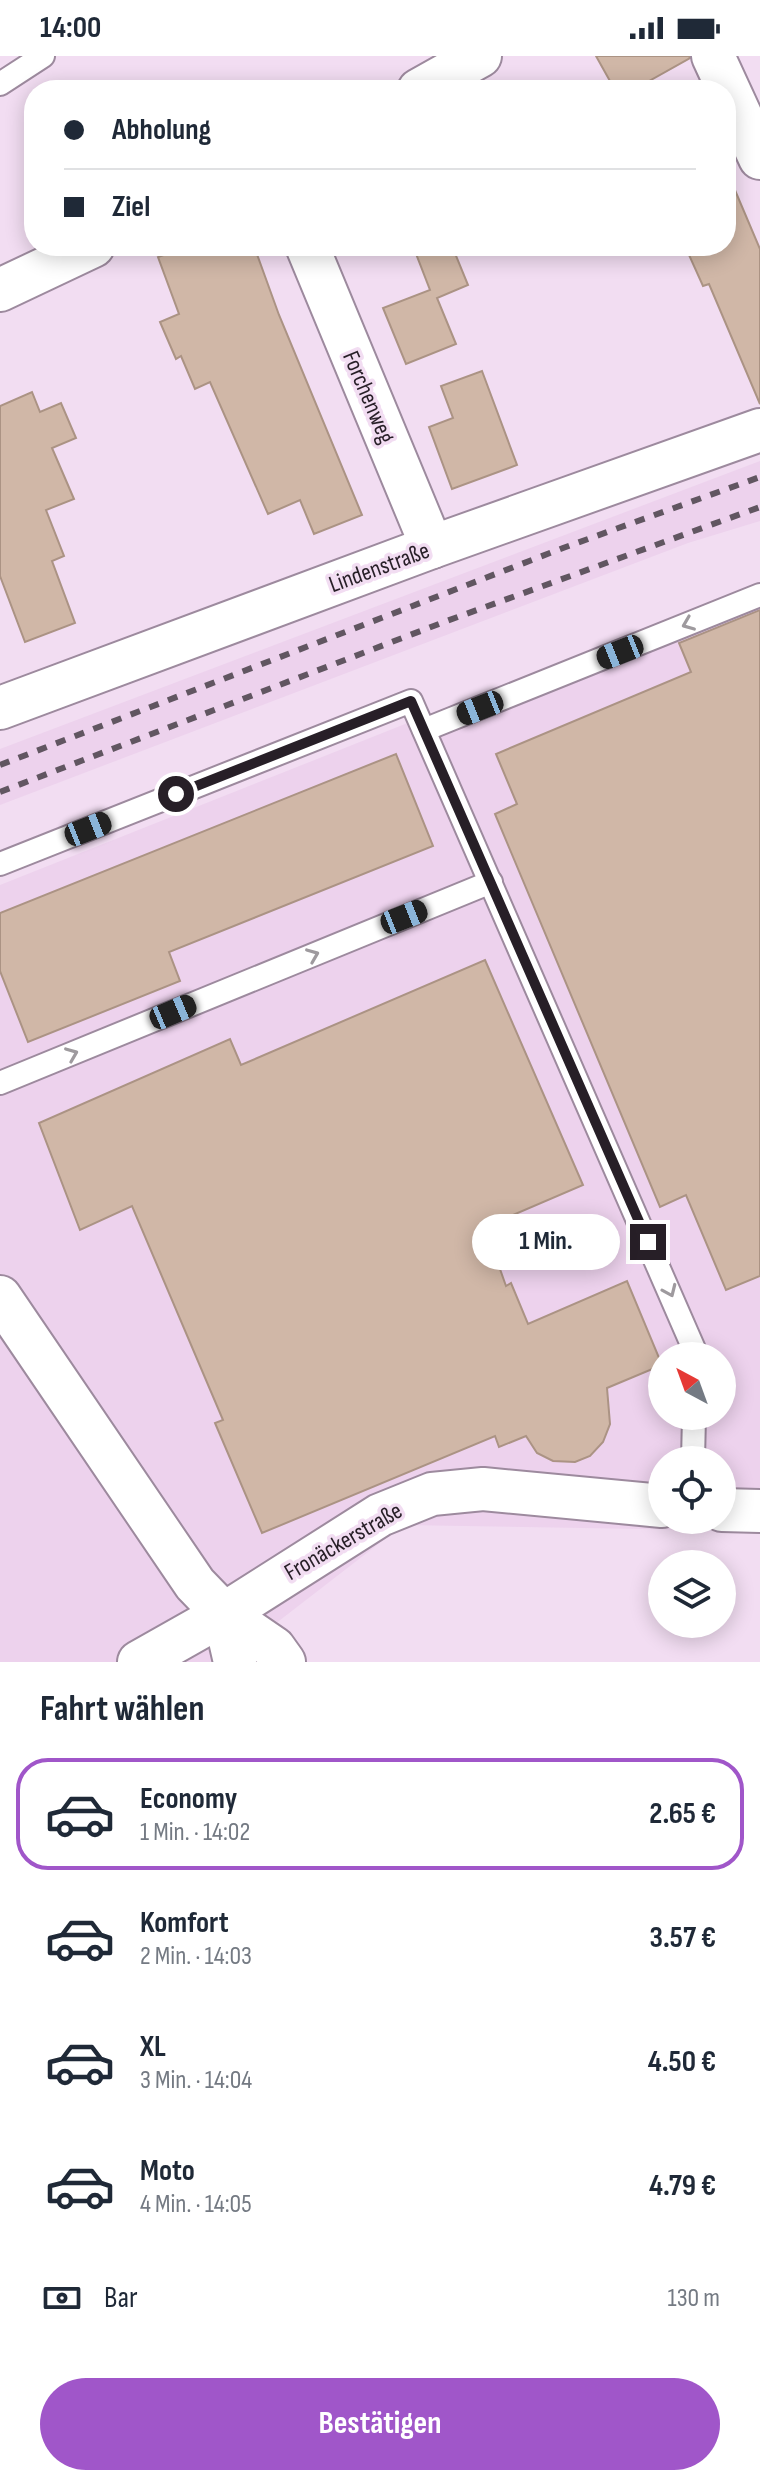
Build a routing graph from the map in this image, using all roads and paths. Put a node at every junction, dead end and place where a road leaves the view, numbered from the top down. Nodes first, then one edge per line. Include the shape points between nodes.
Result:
1 (43, 56) edge
2 (480, 56) edge
3 (713, 56) edge
4 (437, 80) edge
5 (724, 80) edge
6 (0, 84) edge
7 (736, 106) edge
8 (760, 158) edge
9 (72, 256) edge
10 (311, 256) edge
11 (0, 290) edge
12 (760, 430) edge
13 (432, 547) junction
14 (760, 595) edge
15 (1, 704) edge
16 (424, 730) junction
17 (0, 864) edge
18 (491, 882) junction
19 (0, 1083) edge
20 (0, 1297) edge
21 (691, 1342) edge
22 (648, 1505) edge
23 (736, 1510) edge
24 (760, 1511) edge
25 (224, 1614) junction
26 (139, 1662) edge
27 (235, 1662) edge
28 (284, 1662) edge

1 - 6 lane
2 - 4 street
3 - 5 street
7 - 8 street
9 - 11 street
10 - 13 street, Forchenweg
12 - 13 street, Lindenstraße
13 - 15 street, Lindenstraße
14 -> 16 lane
16 - 17 lane via 411,701
16 - 18 lane
19 -> 18 lane
18 -> 21 lane
20 - 25 street via 195,1584
22 - 25 street, Fronäckerstraße via 483,1489 432,1494 380,1515
23 - 24 street
25 - 26 street, Fronäckerstraße
25 - 27 street
25 - 28 street via 274,1648

